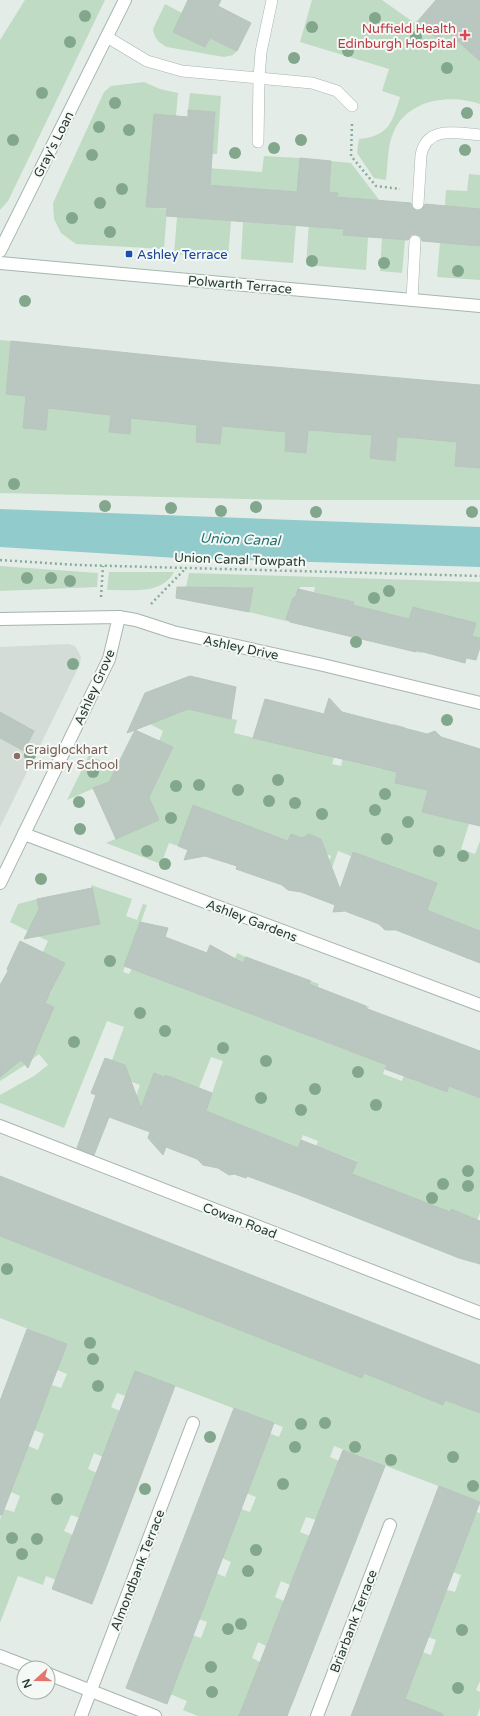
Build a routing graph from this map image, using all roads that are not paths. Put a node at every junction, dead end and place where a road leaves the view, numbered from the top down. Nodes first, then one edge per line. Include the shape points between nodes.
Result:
1 (125, 0) edge
2 (272, 0) edge
3 (107, 37) junction
4 (259, 78) junction
5 (352, 106) road end
6 (480, 135) edge
7 (258, 142) dead end
8 (418, 204) dead end
9 (415, 240) dead end
10 (0, 251) edge
11 (0, 263) edge
12 (412, 300) junction
13 (480, 306) edge
14 (119, 617) junction
15 (0, 619) edge
16 (480, 703) edge
17 (24, 834) junction
18 (0, 883) edge
19 (480, 1006) edge
20 (0, 1126) edge
21 (480, 1313) edge
22 (193, 1423) dead end
23 (390, 1525) dead end
24 (0, 1656) edge
25 (16, 1662) edge
26 (56, 1677) edge
27 (91, 1691) junction
28 (81, 1716) edge
29 (155, 1716) edge
30 (317, 1716) edge

1 - 3 street, Gray's Loan
2 - 4 lane via 260,52
3 - 4 lane via 147,61 166,68
3 - 10 street, Gray's Loan
4 - 5 lane via 312,83 330,88
4 - 7 lane
6 - 8 lane via 445,133 428,139 421,154
9 - 12 lane
11 - 12 street, Polwarth Terrace
12 - 13 street, Polwarth Terrace
14 - 15 street, Ashley Drive
14 - 16 street, Ashley Drive via 173,632
14 - 17 street, Ashley Grove via 109,659
17 - 18 street, Ashley Grove
17 - 19 street, Ashley Gardens
20 - 21 street, Cowan Road
22 - 27 street, Almondbank Terrace
23 - 30 street, Briarbank Terrace
24 - 25 street
26 - 27 street
27 - 28 street, Almondbank Terrace
27 - 29 street

